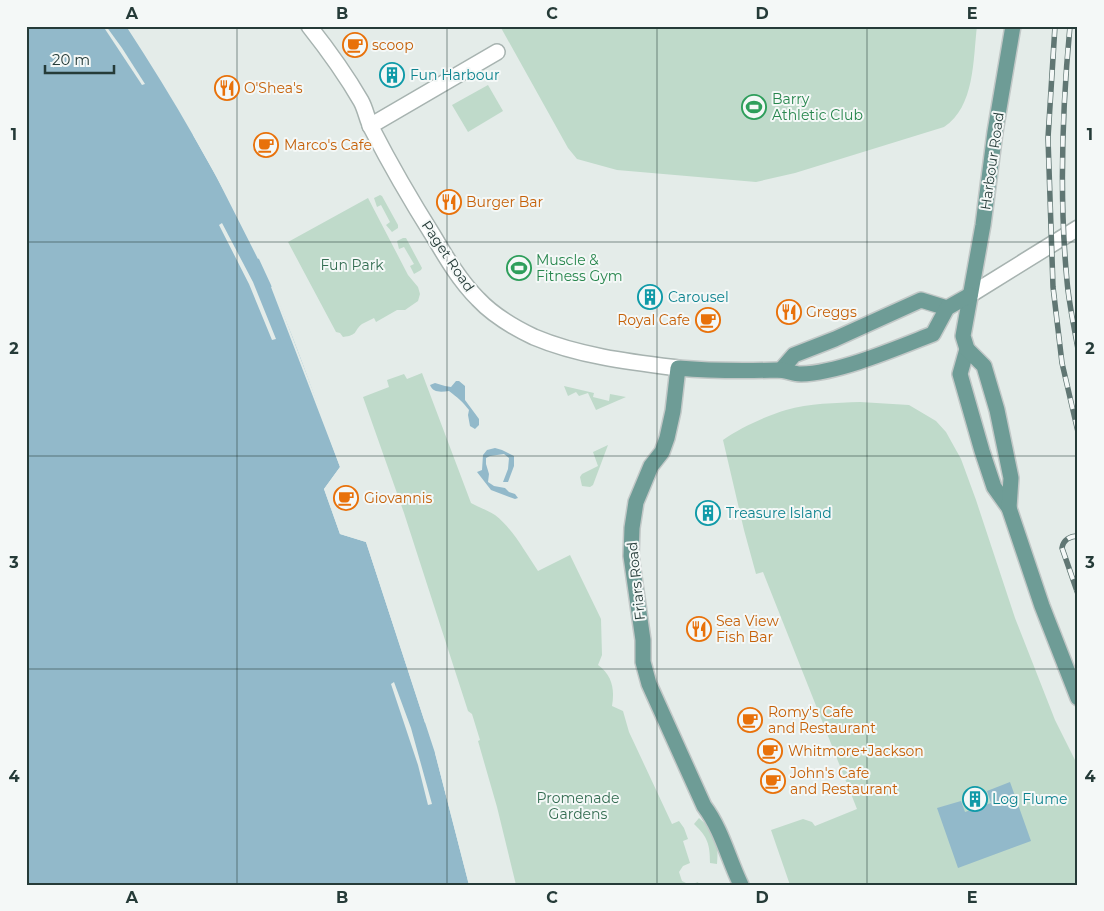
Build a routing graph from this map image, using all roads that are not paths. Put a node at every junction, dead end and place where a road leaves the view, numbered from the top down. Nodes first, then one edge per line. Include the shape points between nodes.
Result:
1 (309, 26) edge
2 (1013, 26) edge
3 (497, 52) dead end
4 (370, 126) junction
5 (1078, 228) edge
6 (970, 295) junction
7 (947, 308) junction
8 (967, 349) junction
9 (678, 368) junction
10 (781, 370) junction
11 (1009, 508) junction
12 (1078, 698) edge
13 (741, 885) edge

1 - 4 street, Paget Road via 362,102
2 - 6 main road, Harbour Road
3 - 4 street
4 - 9 street, Paget Road via 452,266 479,300 494,313 533,336 563,346 637,363
5 - 6 street
6 - 7 main road
6 - 8 main road, Harbour Road via 963,336
7 - 10 main road via 921,300 836,339 794,354
7 - 10 main road via 933,334 828,370 800,374
8 - 11 main road via 984,366 997,410 1011,478
8 - 11 main road via 960,374 994,486
9 - 10 main road
9 - 13 main road, Friars Road via 668,438 651,466 636,502 632,528 631,556 643,662 654,700 704,806 722,835
11 - 12 main road

